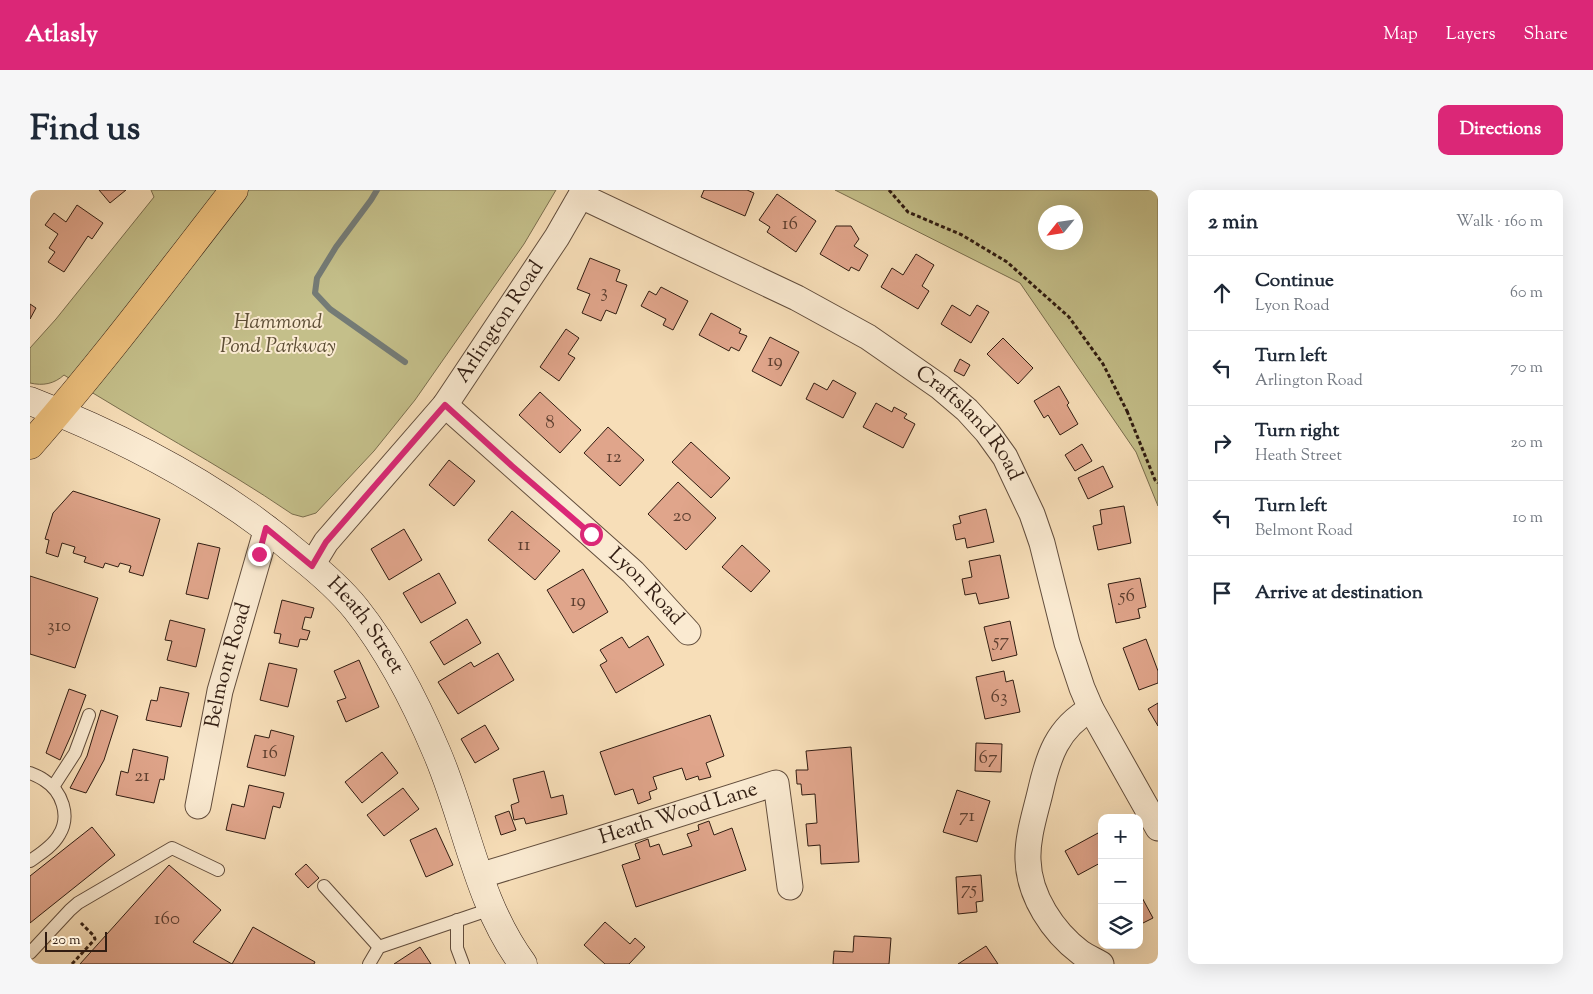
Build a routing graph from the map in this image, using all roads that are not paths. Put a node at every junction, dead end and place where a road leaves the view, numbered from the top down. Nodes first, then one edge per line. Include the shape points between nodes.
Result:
1 (234, 190) edge
2 (583, 193) edge
3 (30, 401) edge
4 (445, 405) junction
5 (59, 412) junction
6 (30, 445) edge
7 (266, 528) junction
8 (312, 566) junction
9 (688, 632) dead end
10 (1091, 709) junction
11 (89, 715) dead end
12 (30, 773) edge
13 (53, 787) junction
14 (198, 806) dead end
15 (1158, 828) edge
16 (30, 861) edge
17 (218, 870) dead end
18 (324, 886) dead end
19 (790, 887) dead end
20 (484, 890) junction
21 (457, 920) junction
22 (379, 947) junction
23 (30, 953) edge
24 (369, 964) edge
25 (463, 964) edge
26 (523, 964) edge
27 (1101, 964) edge

1 - 5 main road
2 - 4 street, Arlington Road
2 - 10 street, Craftsland Road via 834,318 906,362 967,410 1005,457 1032,514 1074,667
3 - 5 street, Heath Street
4 - 8 street, Arlington Road via 326,542
4 - 9 street, Lyon Road via 633,572
5 - 6 main road
5 - 7 street, Heath Street via 193,479
7 - 8 street, Heath Street
7 - 14 street, Belmont Road via 220,691
8 - 20 street, Heath Street via 356,608 399,675 450,786
10 - 15 street, Craftsland Road
10 - 27 street via 1066,727 1056,743 1045,771 1028,860 1033,888 1044,914 1081,953
11 - 13 lane via 75,753
12 - 13 lane
13 - 16 lane via 65,813 63,826 52,844
17 - 23 lane via 172,848 78,903
18 - 22 lane
19 - 20 street, Heath Wood Lane via 776,783 597,840
20 - 21 lane
20 - 26 street, Heath Street via 511,947
21 - 22 lane
21 - 25 lane via 457,948
22 - 24 lane

